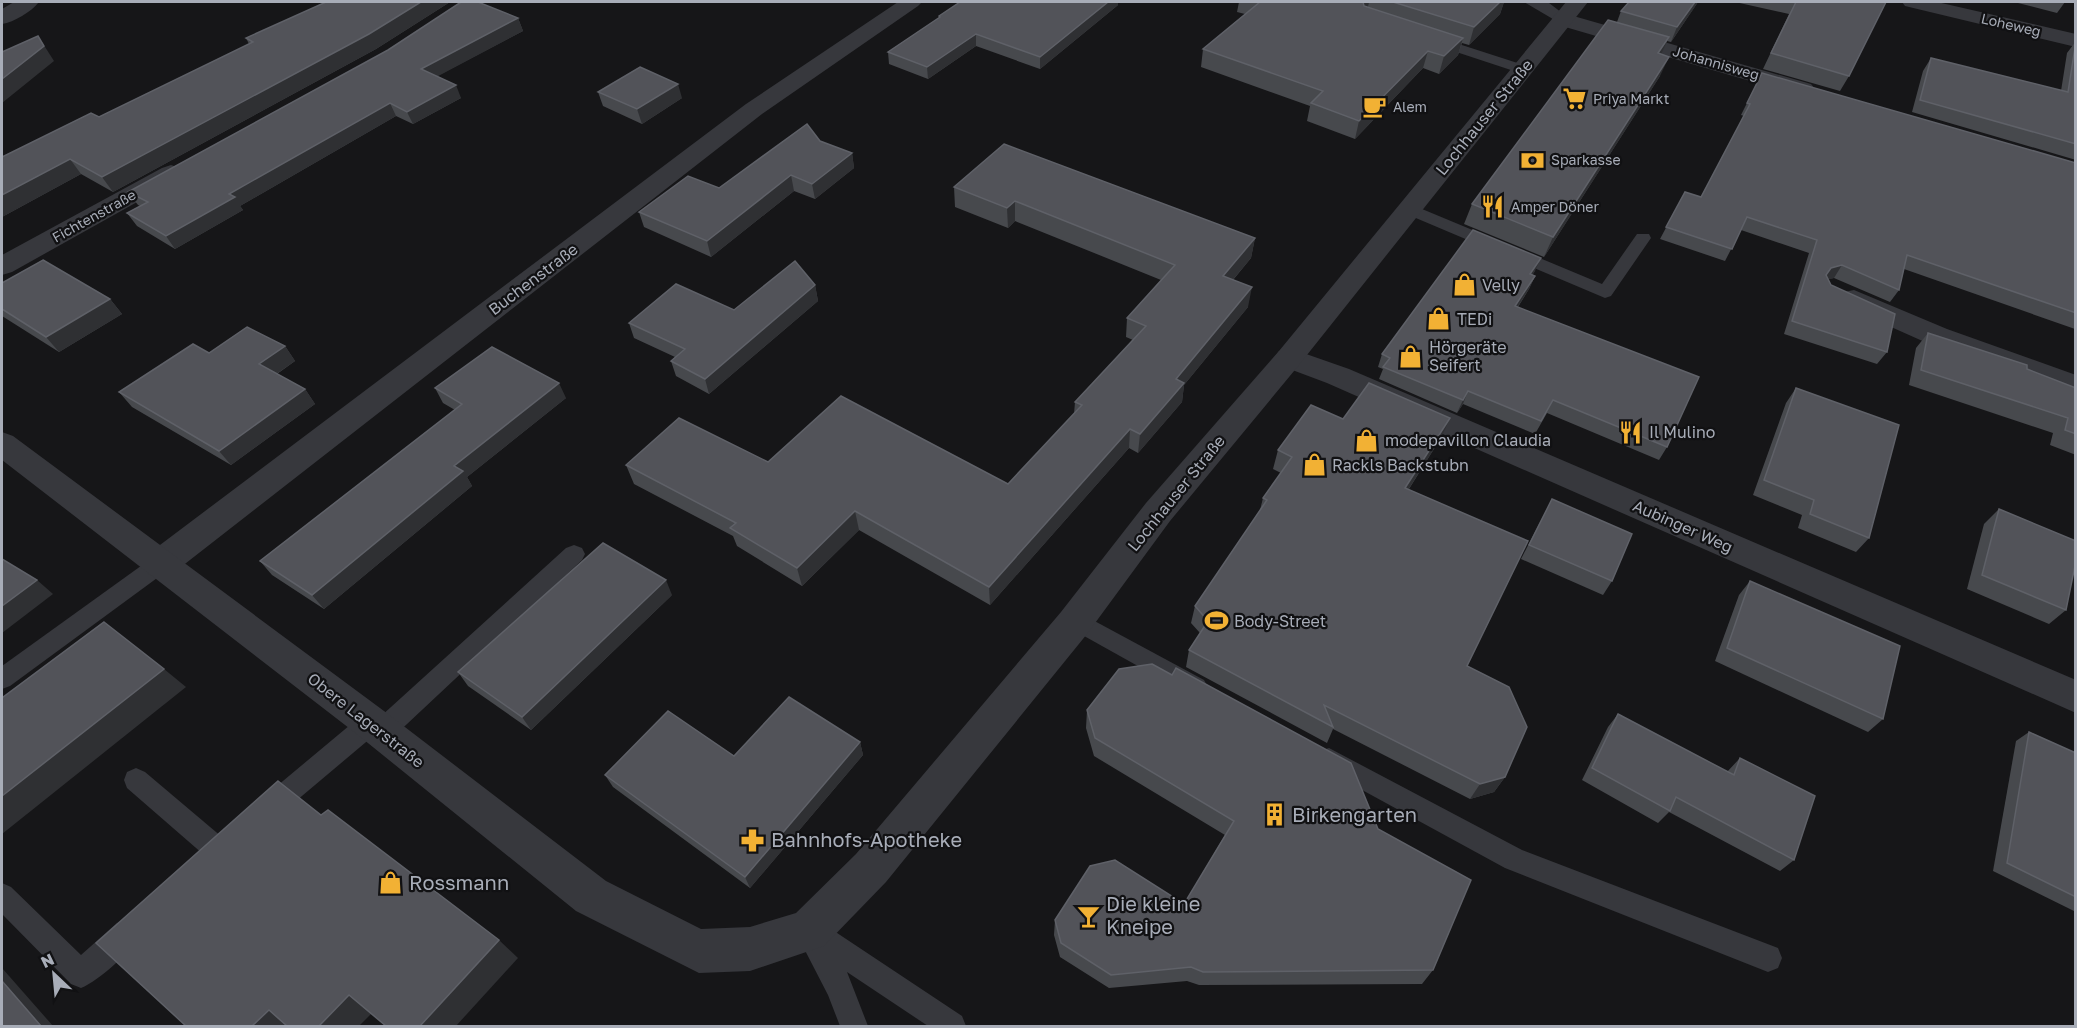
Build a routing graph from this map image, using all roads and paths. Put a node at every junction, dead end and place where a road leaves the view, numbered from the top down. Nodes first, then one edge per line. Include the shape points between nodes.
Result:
1 (28, 2) edge
2 (911, 2) edge
3 (1531, 2) edge
4 (1912, 2) edge
5 (1570, 10) edge
6 (2, 18) edge
7 (1421, 36) edge
8 (2076, 41) edge
9 (1522, 69) junction
10 (1824, 95) edge
11 (188, 164) edge
12 (1410, 209) junction
13 (1643, 238) dead end
14 (2, 266) edge
15 (1833, 289) edge
16 (1289, 358) junction
17 (2076, 387) edge
18 (2, 444) edge
19 (574, 554) dead end
20 (160, 564) junction
21 (1076, 620) junction
22 (2, 678) edge
23 (1212, 696) edge
24 (2076, 697) edge
25 (376, 727) junction
26 (1306, 747) edge
27 (136, 780) dead end
28 (2, 896) edge
29 (141, 921) edge
30 (809, 931) junction
31 (750, 949) joint
32 (1768, 957) dead end
33 (854, 1026) edge
34 (952, 1026) edge

1 - 6 street
2 - 20 street, Buchenstraße via 754,109
3 - 5 lane
4 - 8 street, Loheweg
5 - 9 street, Lochhauser Straße
5 - 10 street, Johannisweg
7 - 9 lane
9 - 12 street, Lochhauser Straße
11 - 14 street, Fichtenstraße
12 - 13 lane via 1605,292
12 - 16 street, Lochhauser Straße
15 - 17 street via 1937,336
16 - 21 street, Lochhauser Straße via 1158,512
16 - 24 street, Aubinger Weg
18 - 20 street, Obere Lagerstraße
19 - 25 lane
20 - 22 lane
20 - 25 street, Obere Lagerstraße
21 - 23 lane
21 - 30 street, Lochhauser Straße via 872,868
25 - 27 lane via 228,844
25 - 31 street, Obere Lagerstraße via 591,896 699,951
26 - 32 lane via 1514,859
28 - 29 lane via 81,974
30 - 31 street, Lochhauser Straße
30 - 33 lane via 840,988
30 - 34 lane

